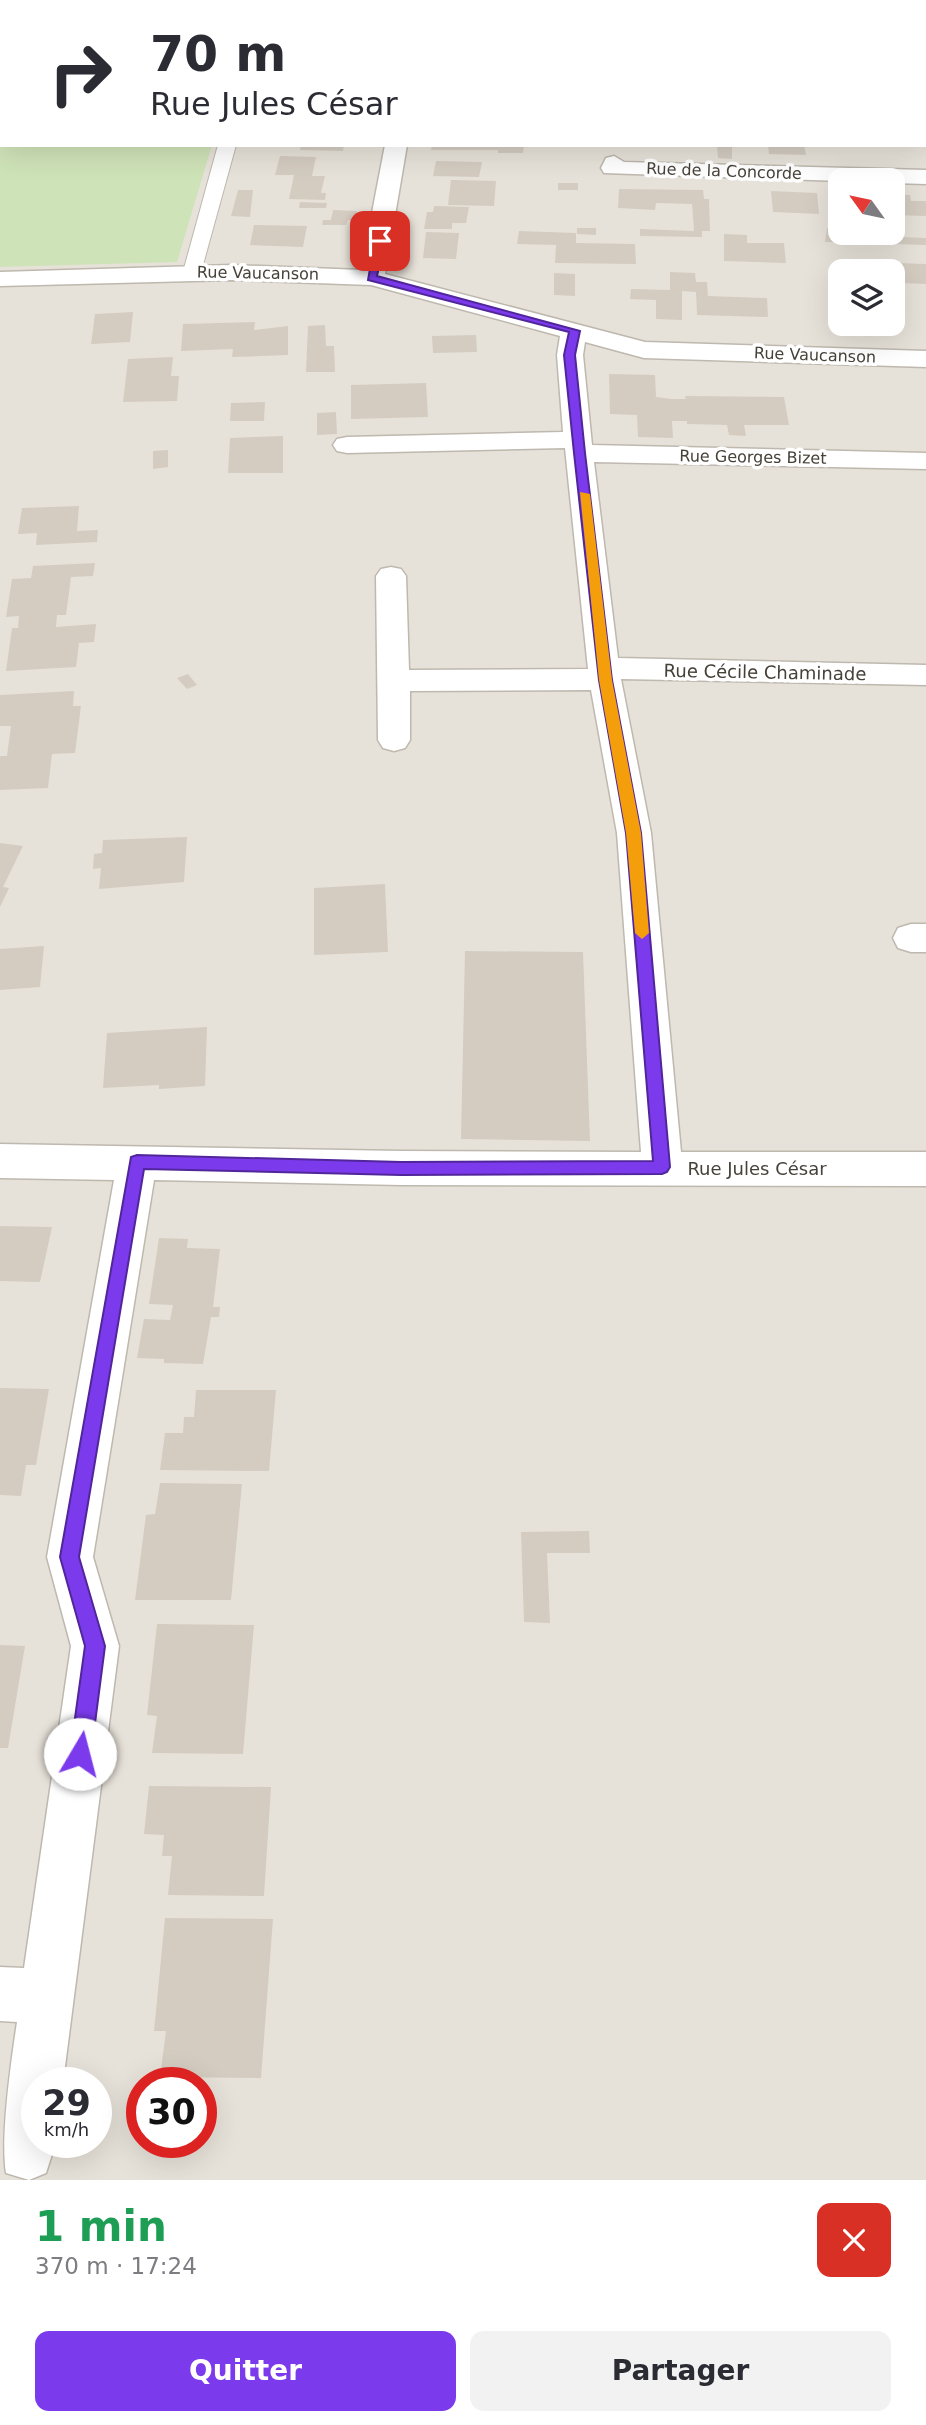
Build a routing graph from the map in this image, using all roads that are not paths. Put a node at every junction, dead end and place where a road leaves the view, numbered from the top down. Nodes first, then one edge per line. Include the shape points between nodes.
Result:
1 (226, 147) edge
2 (396, 147) edge
3 (614, 163) dead end
4 (926, 177) edge
5 (192, 272) junction
6 (372, 278) junction
7 (0, 279) edge
8 (574, 331) junction
9 (926, 359) edge
10 (347, 445) dead end
11 (579, 447) junction
12 (926, 461) edge
13 (391, 576) dead end
14 (604, 674) junction
15 (926, 675) edge
16 (394, 681) junction
17 (394, 740) dead end
18 (0, 1161) edge
19 (137, 1162) junction
20 (662, 1167) junction
21 (926, 1169) edge
22 (24, 1995) edge
23 (25, 2067) edge

1 - 5 lane
2 - 6 street
3 - 4 street, Rue de la Concorde via 612,168
5 - 6 street, Rue Vaucanson
5 - 7 street, Rue Vaucanson
6 - 8 street, Rue Vaucanson
8 - 9 street, Rue Vaucanson via 644,350
8 - 11 street via 570,355
10 - 11 street, Rue Georges Bizet
11 - 12 street, Rue Georges Bizet
11 - 14 street
13 - 16 street
14 - 15 street, Rue Cécile Chaminade
14 - 16 street, Rue Cécile Chaminade
14 - 20 street via 634,833
16 - 17 street
18 - 19 street, Rue Jules César
19 - 20 street, Rue Jules César
19 - 22 street via 70,1557 95,1646
20 - 21 street, Rue Jules César
22 - 23 street

